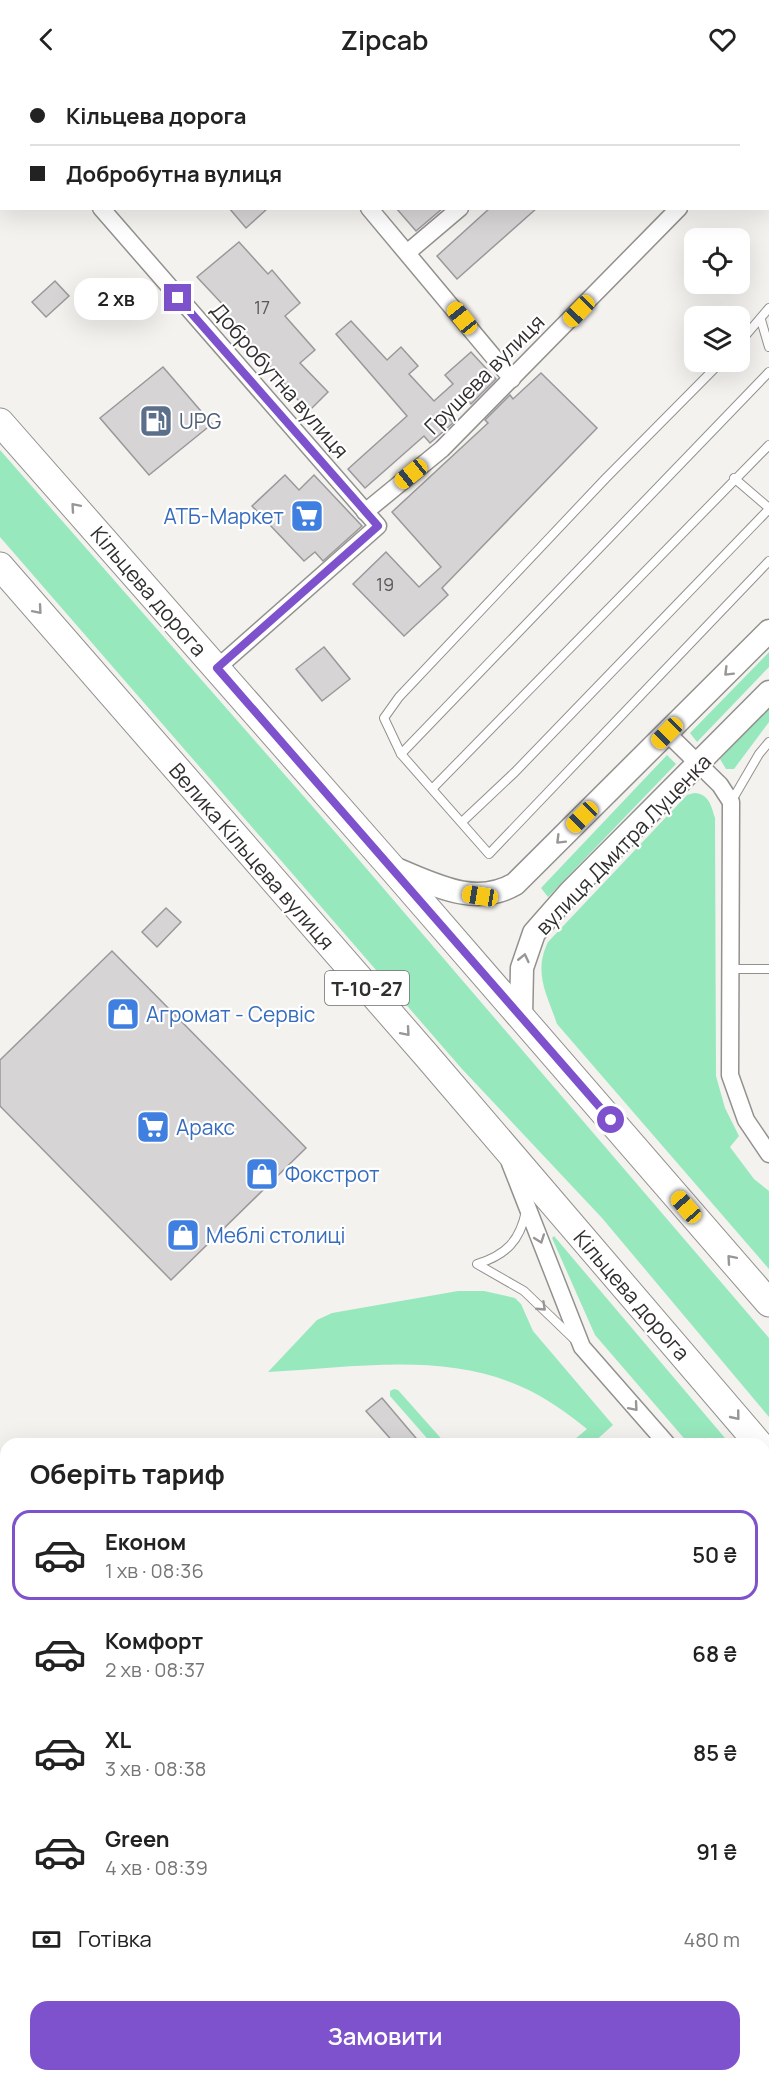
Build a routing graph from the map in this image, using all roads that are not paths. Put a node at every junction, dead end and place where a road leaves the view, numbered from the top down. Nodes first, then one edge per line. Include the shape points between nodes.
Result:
1 (103, 210) edge
2 (371, 210) edge
3 (458, 210) edge
4 (677, 210) edge
5 (408, 252) junction
6 (769, 309) edge
7 (761, 320) junction
8 (750, 332) edge
9 (769, 347) edge
10 (711, 372) edge
11 (769, 372) edge
12 (512, 379) junction
13 (0, 422) edge
14 (769, 445) edge
15 (734, 478) junction
16 (769, 508) edge
17 (364, 512) junction
18 (769, 561) edge
19 (0, 566) edge
20 (769, 631) edge
21 (217, 668) junction
22 (769, 692) edge
23 (667, 733) junction
24 (769, 742) edge
25 (401, 754) junction
26 (698, 765) junction
27 (433, 788) junction
28 (731, 802) junction
29 (463, 821) junction
30 (391, 867) junction
31 (731, 969) junction
32 (769, 969) edge
33 (521, 1016) junction
34 (503, 1146) junction
35 (769, 1154) edge
36 (527, 1205) junction
37 (769, 1304) edge
38 (582, 1347) junction
39 (662, 1438) edge
40 (754, 1438) edge

1 - 17 street, Добробутна вулиця
2 - 5 street
3 - 5 street
4 - 12 street, Грушева вулиця
5 - 12 street
6 - 7 lane
7 - 8 lane
7 - 9 lane
10 - 25 lane via 399,697 384,718
11 - 25 lane
12 - 17 street, Грушева вулиця via 442,448
21 -> 13 highway, Кільцева дорога
14 - 15 lane
15 - 16 lane
15 - 27 lane
16 - 29 lane
17 - 21 street, Добробутна вулиця via 378,526
18 - 29 lane via 489,854
19 -> 34 highway, Велика Кільцева вулиця / Т-10-27
20 -> 23 main road
21 - 30 highway, Кільцева дорога
22 - 26 main road, вулиця Дмитра Луценка
23 - 26 street
23 -> 30 main road via 515,884 500,892 480,896 461,893
24 - 28 lane
25 - 27 lane
26 - 28 street via 720,785
33 -> 26 main road, вулиця Дмитра Луценка via 522,968 534,933
27 - 29 lane
28 - 31 street
30 - 33 highway, Кільцева дорога
31 - 32 lane
31 - 35 street via 730,1075 746,1120
37 -> 33 highway, Кільцева дорога
34 - 36 street
34 -> 40 highway, Кільцева дорога / Т-10-27
36 -> 38 street
36 -> 38 lane via 514,1243 495,1259 477,1264 524,1291
38 -> 39 street

